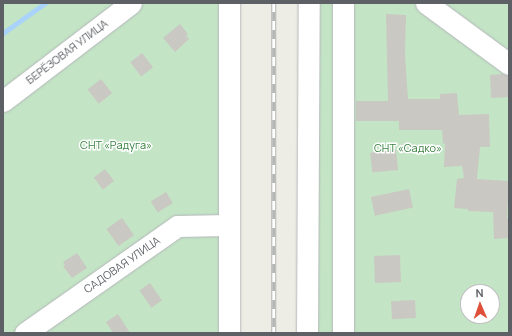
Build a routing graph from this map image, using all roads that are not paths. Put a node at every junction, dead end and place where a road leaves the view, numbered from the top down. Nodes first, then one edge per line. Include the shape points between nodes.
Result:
1 (132, 3) edge
2 (229, 3) edge
3 (309, 3) edge
4 (343, 3) edge
5 (426, 3) edge
6 (509, 64) edge
7 (3, 101) edge
8 (229, 225) junction
9 (25, 333) edge
10 (229, 333) edge
11 (307, 333) edge
12 (343, 333) edge

1 - 7 street, БЕРЁЗОВАЯ УЛИЦА
2 - 8 street
3 - 11 street
4 - 12 street
5 - 6 street
8 - 9 street, САДОВАЯ УЛИЦА via 177,226
8 - 10 street

